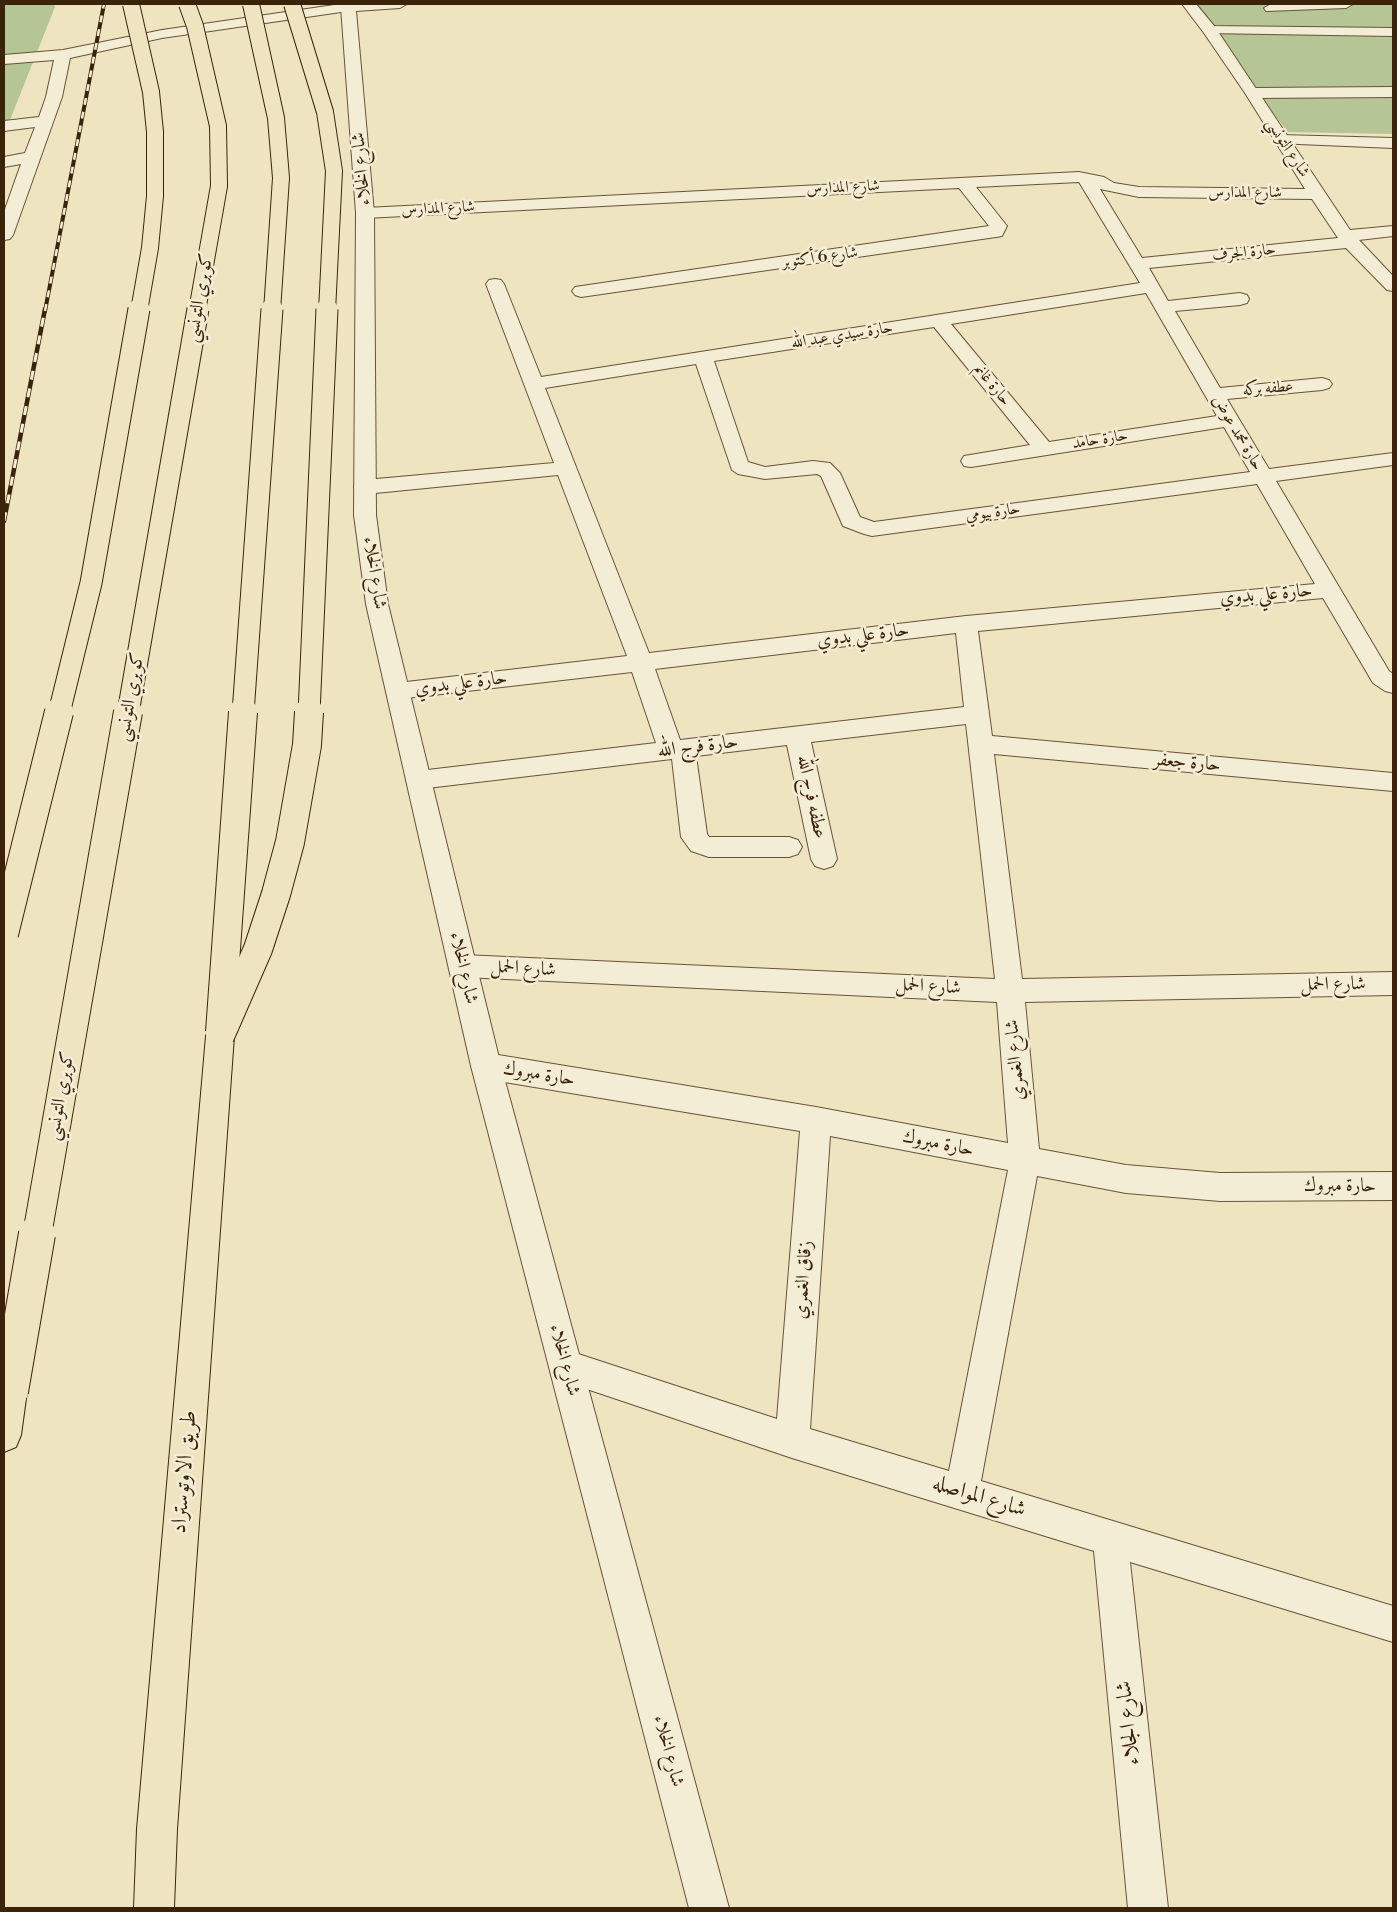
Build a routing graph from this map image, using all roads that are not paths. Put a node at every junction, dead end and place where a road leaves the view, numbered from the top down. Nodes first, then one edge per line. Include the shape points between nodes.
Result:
1 (131, 4) edge
2 (188, 4) edge
3 (251, 4) edge
4 (292, 4) edge
5 (400, 4) edge
6 (1189, 4) edge
7 (1346, 4) edge
8 (347, 5) edge
9 (1271, 8) dead end
10 (1210, 30) junction
11 (1393, 32) edge
12 (63, 55) junction
13 (4, 59) edge
14 (1393, 92) edge
15 (1253, 93) junction
16 (45, 121) junction
17 (4, 126) edge
18 (1281, 140) junction
19 (1393, 142) edge
20 (32, 157) junction
21 (4, 162) edge
22 (1085, 178) junction
23 (963, 182) junction
24 (1318, 194) junction
25 (10, 201) edge
26 (365, 213) junction
27 (1393, 231) edge
28 (4, 235) edge
29 (1348, 239) junction
30 (1137, 264) junction
31 (495, 284) dead end
32 (1393, 286) edge
33 (1151, 287) junction
34 (581, 291) dead end
35 (1240, 299) dead end
36 (1163, 307) junction
37 (939, 321) junction
38 (704, 359) junction
39 (533, 384) junction
40 (1322, 384) dead end
41 (1214, 394) junction
42 (1230, 420) junction
43 (1044, 449) junction
44 (1393, 459) edge
45 (971, 461) dead end
46 (566, 468) junction
47 (1263, 476) junction
48 (365, 487) junction
49 (1329, 590) junction
50 (966, 624) junction
51 (641, 662) junction
52 (1393, 685) edge
53 (398, 691) junction
54 (976, 714) junction
55 (797, 735) junction
56 (980, 744) junction
57 (677, 749) junction
58 (419, 780) junction
59 (1393, 782) edge
60 (789, 847) dead end
61 (824, 859) dead end
62 (4, 934) edge
63 (463, 966) junction
64 (1393, 984) edge
65 (1010, 990) junction
66 (220, 1036) junction
67 (486, 1066) junction
68 (816, 1120) junction
69 (1025, 1162) junction
70 (1393, 1186) edge
71 (566, 1366) junction
72 (4, 1436) edge
73 (792, 1440) junction
74 (962, 1492) junction
75 (1110, 1538) junction
76 (1393, 1624) edge
77 (154, 1908) edge
78 (709, 1908) edge
79 (1148, 1908) edge

1 - 62 highway, bridge via 155,132 156,196 150,248 90,583
2 - 72 highway, كوبري التونسي, bridge via 218,126 219,186
3 - 66 highway, bridge via 276,118 281,178
4 - 66 highway, bridge via 325,112 334,171 307,745 292,834 276,894 258,949
5 - 8 street
6 - 10 street, شارع التونسي
7 - 9 street
8 - 12 street via 162,34
8 - 26 street, شارع الخلاء
10 - 11 street
10 - 15 street, شارع التونسي
12 - 13 street
12 - 16 street
14 - 15 street
15 - 18 street, شارع التونسي
16 - 17 street
16 - 20 street
18 - 19 street
18 - 24 street, شارع التونسي
20 - 21 street
20 - 25 street
22 - 23 street, شارع المدارس
22 - 24 street, شارع المدارس via 1109,187 1139,192
22 - 30 street, حارة محمد عوض
23 - 26 street, شارع المدارس
23 - 34 street, شارع 6 أكتوبر via 998,226 996,232
24 - 29 street, شارع التونسي
25 - 28 street
26 - 48 street, شارع الخلاء
27 - 29 street, حارة الجرف
29 - 30 street, حارة الجرف
29 - 32 street, شارع التونسي
30 - 33 street, حارة محمد عوض
31 - 39 street
33 - 36 street, حارة محمد عوض
33 - 37 street, حارة سيدي عبد الله
35 - 36 street
36 - 41 street, حارة محمد عوض
37 - 38 street, حارة سيدي عبد الله
37 - 43 street, حارة غانم
38 - 39 street, حارة سيدي عبد الله
38 - 47 street, حارة بيومي via 739,465 765,473 823,468 830,473 848,516 864,527 880,529
39 - 46 street
40 - 41 street, عطفه بركه
41 - 42 street, حارة محمد عوض
42 - 43 street, حارة حامد
42 - 47 street, حارة محمد عوض
43 - 45 street, حارة حامد
44 - 47 street, حارة بيومي
46 - 48 street
46 - 51 street
47 - 49 street, حارة محمد عوض
48 - 53 street, شارع الخلاء via 365,515 378,604
49 - 50 street, حارة علي بدوي
49 - 52 street, حارة محمد عوض via 1381,677
50 - 51 street, حارة علي بدوي
50 - 54 street, شارع الغمري
51 - 53 street, حارة علي بدوي
51 - 57 street
53 - 58 street, شارع الخلاء
54 - 55 street, حارة فرج الله
54 - 56 street, شارع الغمري
55 - 57 street, حارة فرج الله
55 - 61 street, عطفه فرج الله
56 - 59 street, حارة جعفر
56 - 65 street, شارع الغمري
57 - 58 street, حارة فرج الله
57 - 60 street via 694,837 700,844 709,847
58 - 63 street, شارع الخلاء
63 - 65 street, شارع الحمل
63 - 67 street, شارع الخلاء
64 - 65 street, شارع الحمل
65 - 69 street, شارع الغمري
66 - 77 highway, طريق الاوتوستراد via 157,1829
67 - 68 street, حارة مبروك
67 - 71 street, شارع الخلاء
68 - 69 street, حارة مبروك
68 - 73 street, زقاق الغمري
69 - 70 street, حارة مبروك via 1126,1179 1220,1187
69 - 74 street, شارع الغمري
71 - 73 street, شارع المواصله
71 - 78 street, شارع الخلاء
73 - 74 street, شارع المواصله
74 - 75 street, شارع المواصله
75 - 76 street, شارع المواصله
75 - 79 street, شارع الجلاء

